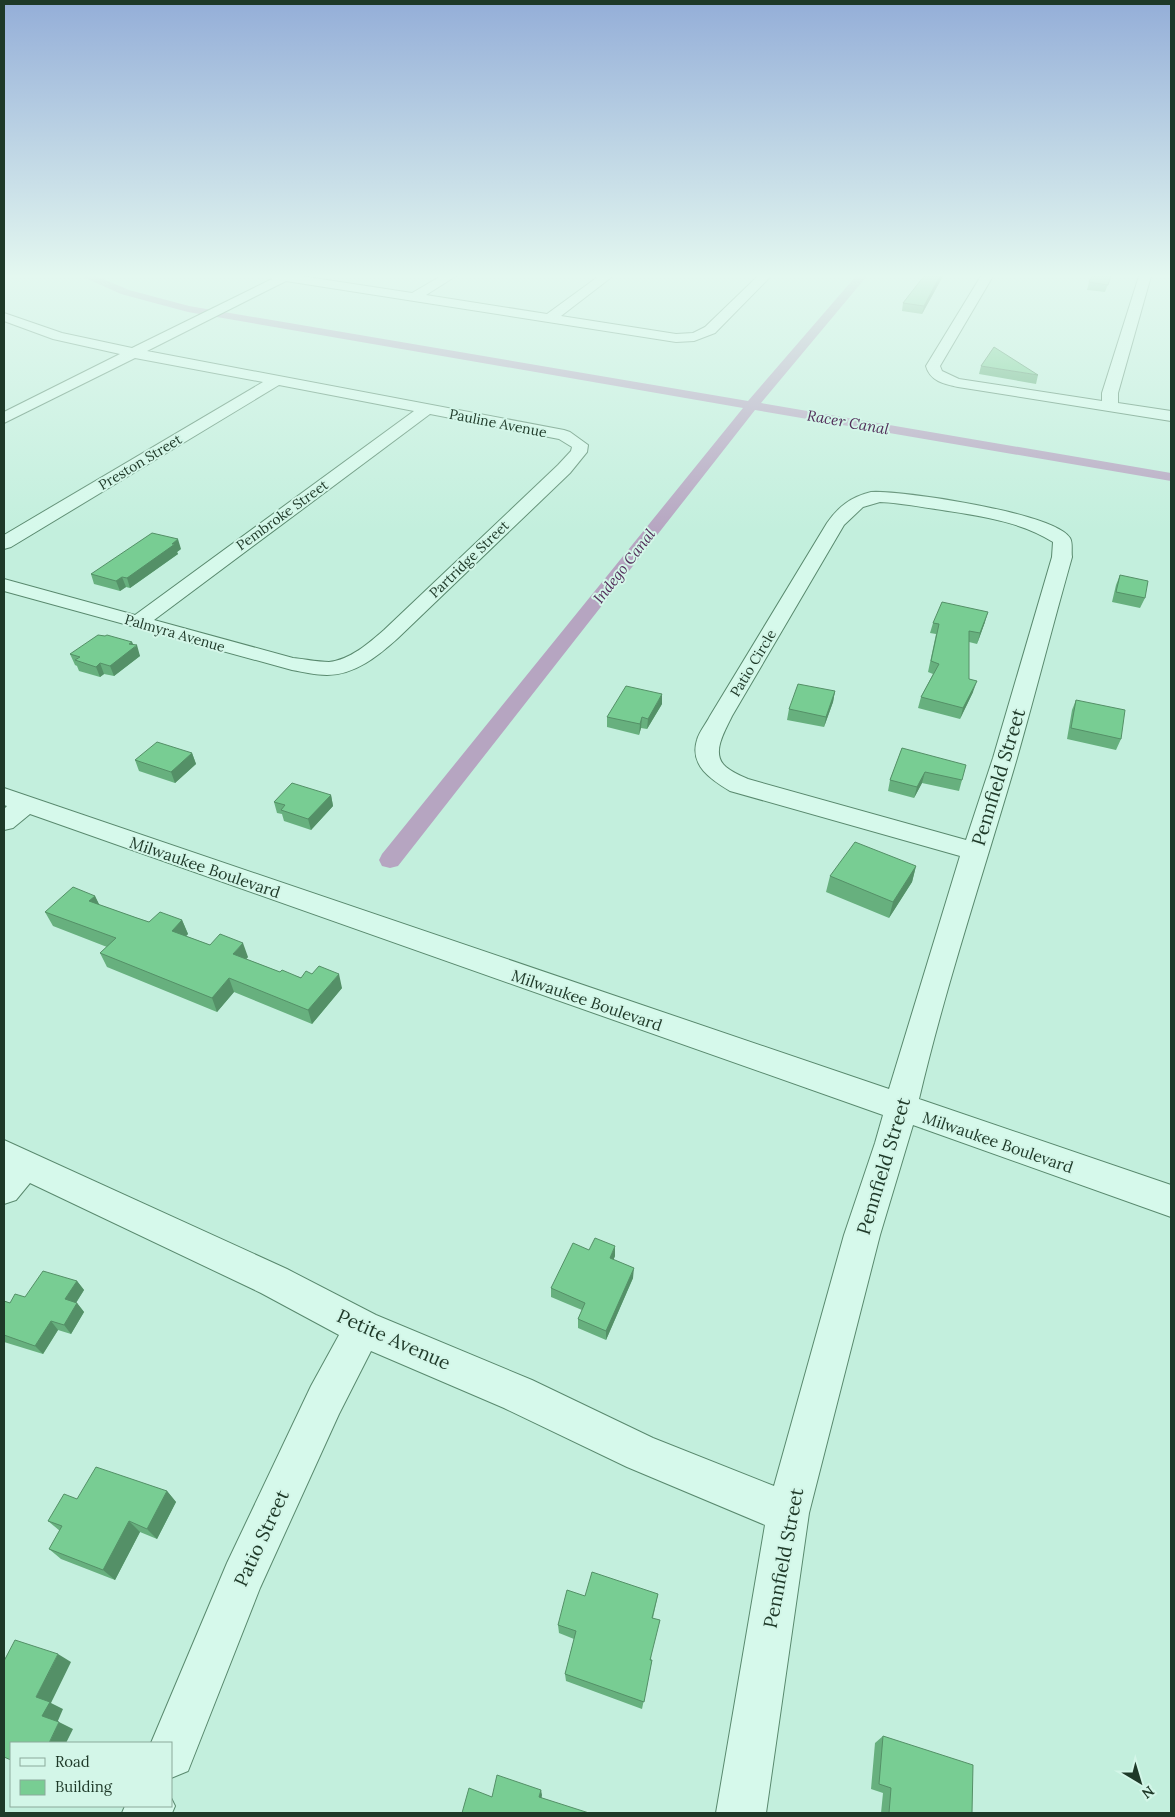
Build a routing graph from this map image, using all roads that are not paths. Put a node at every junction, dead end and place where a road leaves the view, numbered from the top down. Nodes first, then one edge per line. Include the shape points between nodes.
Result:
1 (118, 361) edge
2 (173, 361) edge
3 (936, 361) edge
4 (1120, 361) edge
5 (276, 381) junction
6 (1110, 406) junction
7 (426, 409) junction
8 (1171, 416) edge
9 (4, 418) edge
10 (580, 445) joint
11 (1052, 532) joint
12 (4, 543) edge
13 (4, 585) edge
14 (138, 622) junction
15 (349, 664) joint
16 (15, 800) edge
17 (4, 822) edge
18 (975, 851) junction
19 (901, 1109) junction
20 (11, 1170) edge
21 (1171, 1201) edge
22 (363, 1328) junction
23 (788, 1513) junction
24 (172, 1752) edge
25 (741, 1813) edge

1 - 9 street
2 - 5 street, Pauline Avenue
3 - 6 street via 933,366 935,373 958,383
4 - 6 street via 1110,393
5 - 7 street, Pauline Avenue
5 - 12 street, Preston Street
6 - 8 street
7 - 10 street, Pauline Avenue via 564,435
7 - 14 street, Pembroke Street
10 - 15 street, Partridge Street via 579,452 564,469 379,646
11 - 18 street, Pennfield Street via 1062,540 1062,557
11 - 18 street, Patio Circle via 1028,523 900,498 861,500 850,506 836,523 708,741 708,760 718,773 740,785
13 - 14 street, Palmyra Avenue
14 - 15 street, Palmyra Avenue via 292,664 330,668
16 - 17 street
16 - 19 street, Milwaukee Boulevard
18 - 19 street, Pennfield Street
19 - 21 street, Milwaukee Boulevard
19 - 23 street, Pennfield Street via 862,1235
20 - 22 street, Petite Avenue via 274,1281
22 - 23 street, Petite Avenue via 518,1394 642,1453
22 - 24 street, Patio Street via 325,1400 242,1578
23 - 25 street, Pennfield Street

